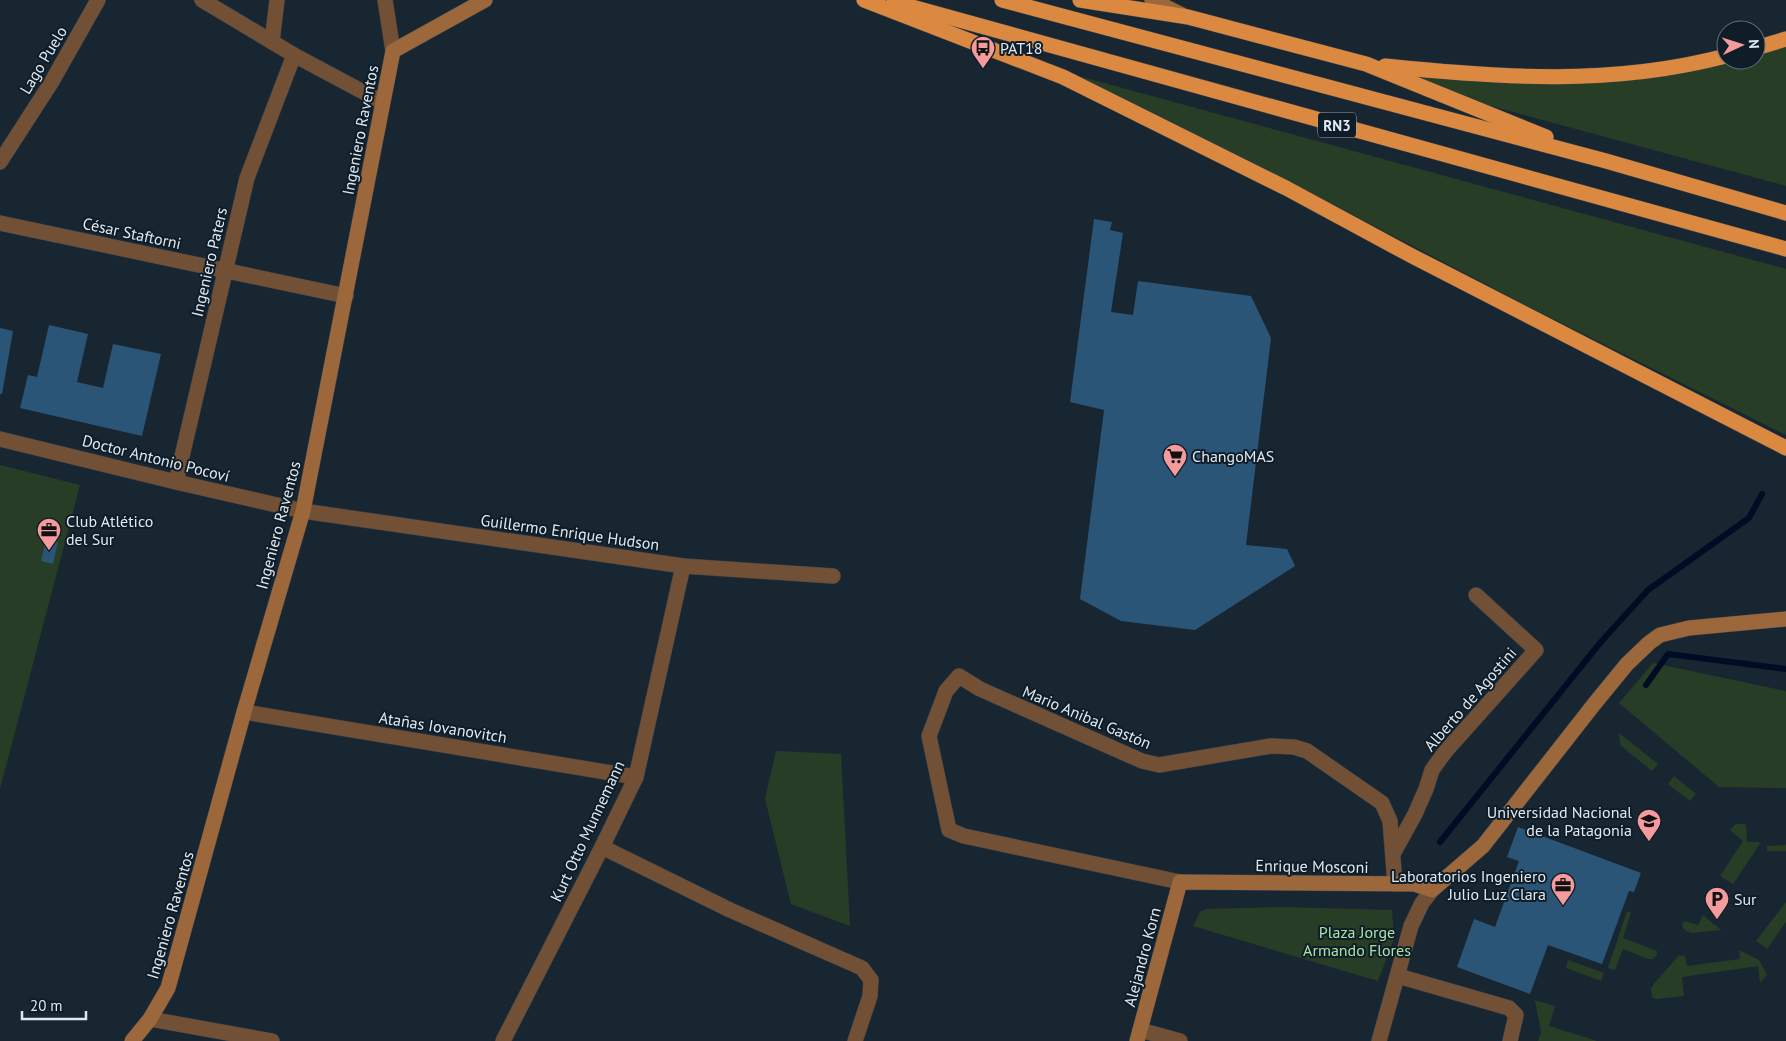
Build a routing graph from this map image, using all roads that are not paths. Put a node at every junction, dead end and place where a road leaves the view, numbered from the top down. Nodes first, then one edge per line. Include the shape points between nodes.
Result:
1 (98, 0) edge
2 (202, 0) edge
3 (277, 0) edge
4 (385, 0) edge
5 (485, 0) edge
6 (864, 0) edge
7 (888, 0) edge
8 (1002, 0) edge
9 (1080, 0) edge
10 (1154, 0) edge
11 (1188, 17) junction
12 (1786, 39) edge
13 (272, 42) junction
14 (1766, 45) edge
15 (393, 52) junction
16 (294, 55) junction
17 (1716, 59) edge
18 (1366, 64) junction
19 (382, 102) junction
20 (1606, 161) junction
21 (0, 162) edge
22 (1786, 213) edge
23 (0, 222) edge
24 (1786, 249) edge
25 (224, 270) junction
26 (346, 296) junction
27 (0, 439) edge
28 (1786, 448) edge
29 (176, 482) junction
30 (303, 511) junction
31 (683, 566) junction
32 (833, 576) dead end
33 (1476, 595) dead end
34 (1786, 619) edge
35 (244, 712) junction
36 (636, 777) junction
37 (964, 836) joint
38 (602, 847) junction
39 (1393, 854) junction
40 (1180, 882) junction
41 (1395, 884) junction
42 (1432, 890) junction
43 (1398, 976) junction
44 (150, 1019) junction
45 (1139, 1036) edge
46 (132, 1041) edge
47 (272, 1041) edge
48 (503, 1041) edge
49 (855, 1041) edge
50 (1180, 1041) edge
51 (1380, 1041) edge
52 (1510, 1041) edge

1 - 21 street, Lago Puelo via 51,83
2 - 13 street
3 - 13 street
4 - 15 street, Ingeniero Raventos
5 - 15 street
6 - 28 highway via 1063,76
7 - 24 highway, RN3
8 - 20 highway, RN3
9 - 11 highway
10 - 11 street
11 - 18 highway
12 - 14 highway
13 - 16 street
15 - 19 street, Ingeniero Raventos
16 - 19 street
16 - 25 street, Ingeniero Paters via 247,178
17 - 18 highway via 1620,75 1572,78 1483,76
18 - 20 highway
19 - 26 street, Ingeniero Raventos
20 - 22 highway, RN3
23 - 25 street, César Staftorni
25 - 26 street, César Staftorni
25 - 29 street, Ingeniero Paters
26 - 30 street, Ingeniero Raventos
27 - 29 street, Doctor Antonio Pocoví
29 - 30 street, Doctor Antonio Pocoví
30 - 31 street, Guillermo Enrique Hudson
30 - 35 street, Ingeniero Raventos
31 - 32 street, Guillermo Enrique Hudson
31 - 36 street, Kurt Otto Munnemann
33 - 39 street, Alberto de Agostini via 1536,650 1444,752 1432,770 1415,814
34 - 42 street via 1688,628 1660,635 1648,643 1595,703 1483,846
35 - 36 street, Atañas Iovanovitch
35 - 44 street, Ingeniero Raventos via 168,988
36 - 38 street, Kurt Otto Munnemann
37 - 39 street, Mario Anibal Gastón via 949,830 929,736 946,691 959,676 980,689 1142,761 1159,765 1271,746 1307,751 1382,803 1390,821
37 - 40 street, Enrique Mosconi
38 - 48 street, Kurt Otto Munnemann
38 - 49 street via 730,910 862,968 871,980 870,996
39 - 41 street, Mario Anibal Gastón
40 - 41 street, Enrique Mosconi
40 - 45 street, Alejandro Korn
41 - 42 street, Enrique Mosconi via 1414,884
42 - 43 street via 1411,926
43 - 51 street
43 - 52 street via 1509,1008 1516,1015
44 - 46 street, Ingeniero Raventos
44 - 47 street
45 - 50 street

